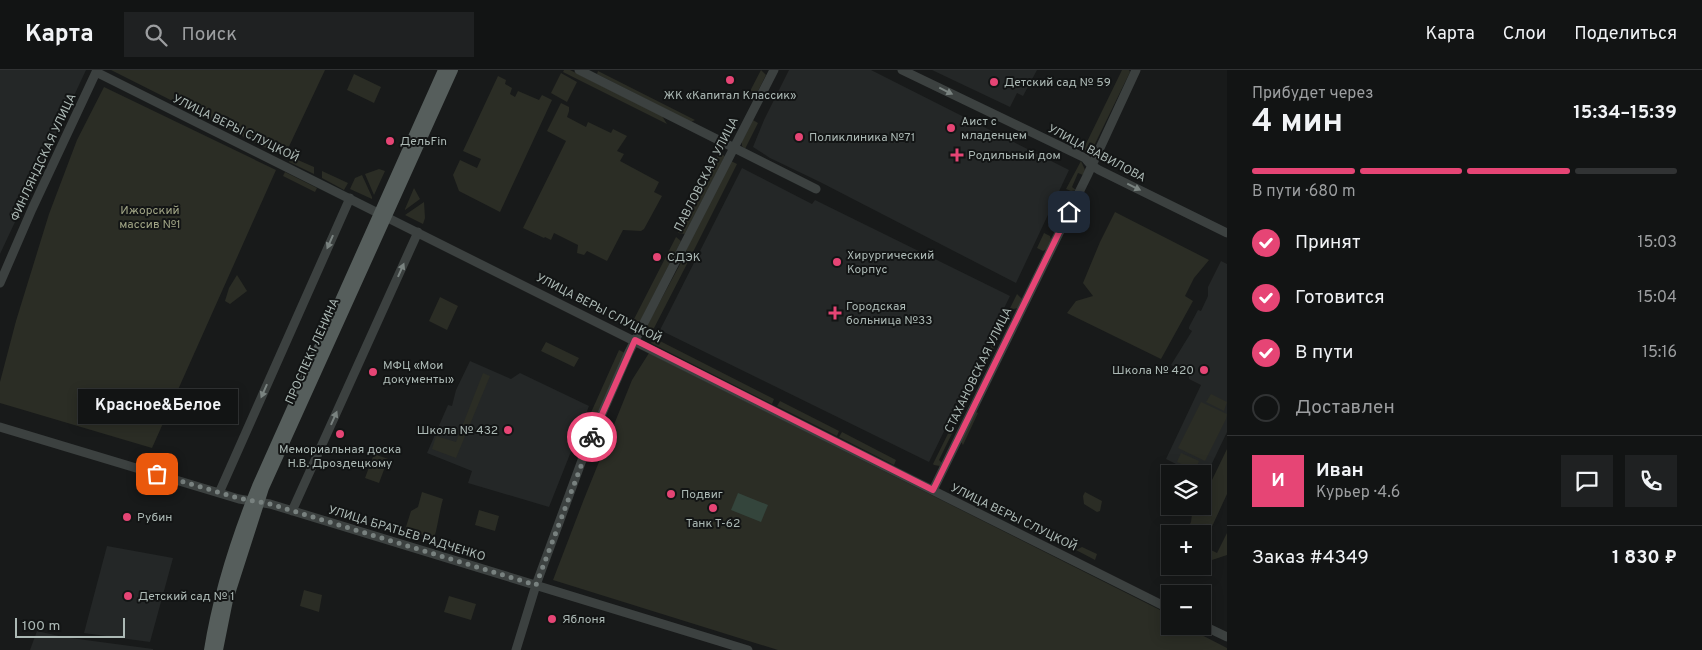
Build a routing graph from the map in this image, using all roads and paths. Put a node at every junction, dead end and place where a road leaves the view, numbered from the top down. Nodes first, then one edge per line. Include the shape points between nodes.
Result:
1 (443, 70) edge
2 (453, 70) edge
3 (579, 70) edge
4 (774, 70) edge
5 (902, 70) edge
6 (1136, 70) edge
7 (96, 71) edge
8 (592, 73) edge
9 (734, 148) junction
10 (1091, 165) junction
11 (816, 189) dead end
12 (350, 198) junction
13 (384, 214) junction
14 (418, 232) junction
15 (1227, 233) edge
16 (0, 283) edge
17 (635, 340) junction
18 (0, 427) edge
19 (933, 490) junction
20 (219, 493) junction
21 (255, 501) junction
22 (292, 511) junction
23 (536, 585) junction
24 (1161, 604) edge
25 (1211, 629) edge
26 (1227, 637) edge
27 (210, 650) edge
28 (218, 650) edge
29 (516, 650) edge
30 (748, 650) edge

1 - 13 main road, ПРОСПЕКТ ЛЕНИНА
2 - 13 main road, ПРОСПЕКТ ЛЕНИНА
3 - 8 street
4 - 9 street, ПАВЛОВСКАЯ УЛИЦА
5 -> 10 street, УЛИЦА ВАВИЛОВА via 1085,158
6 - 10 street, СТАХАНОВСКАЯ УЛИЦА
7 - 12 street, УЛИЦА ВЕРЫ СЛУЦКОЙ
7 - 16 street, ФИНЛЯНДСКАЯ УЛИЦА
8 - 9 street
9 - 11 street
9 - 17 street, ПАВЛОВСКАЯ УЛИЦА
10 -> 15 street, УЛИЦА ВАВИЛОВА
10 - 19 street, СТАХАНОВСКАЯ УЛИЦА
12 - 13 street, УЛИЦА ВЕРЫ СЛУЦКОЙ
12 -> 20 street
13 - 14 street, УЛИЦА ВЕРЫ СЛУЦКОЙ
13 - 21 main road, ПРОСПЕКТ ЛЕНИНА
14 - 17 street, УЛИЦА ВЕРЫ СЛУЦКОЙ
22 -> 14 street
17 - 19 street, УЛИЦА ВЕРЫ СЛУЦКОЙ
17 - 23 street, ПАВЛОВСКАЯ УЛИЦА via 585,452
18 - 20 street, УЛИЦА БРАТЬЕВ РАДЧЕНКО
19 - 24 street, УЛИЦА ВЕРЫ СЛУЦКОЙ
20 - 21 street, УЛИЦА БРАТЬЕВ РАДЧЕНКО
21 - 22 street, УЛИЦА БРАТЬЕВ РАДЧЕНКО
21 - 27 main road, ПРОСПЕКТ ЛЕНИНА via 220,598
21 - 28 main road, ПРОСПЕКТ ЛЕНИНА
22 - 23 street, УЛИЦА БРАТЬЕВ РАДЧЕНКО
23 - 29 street, ПАВЛОВСКАЯ УЛИЦА
23 - 30 street, УЛИЦА БРАТЬЕВ РАДЧЕНКО
25 - 26 street

